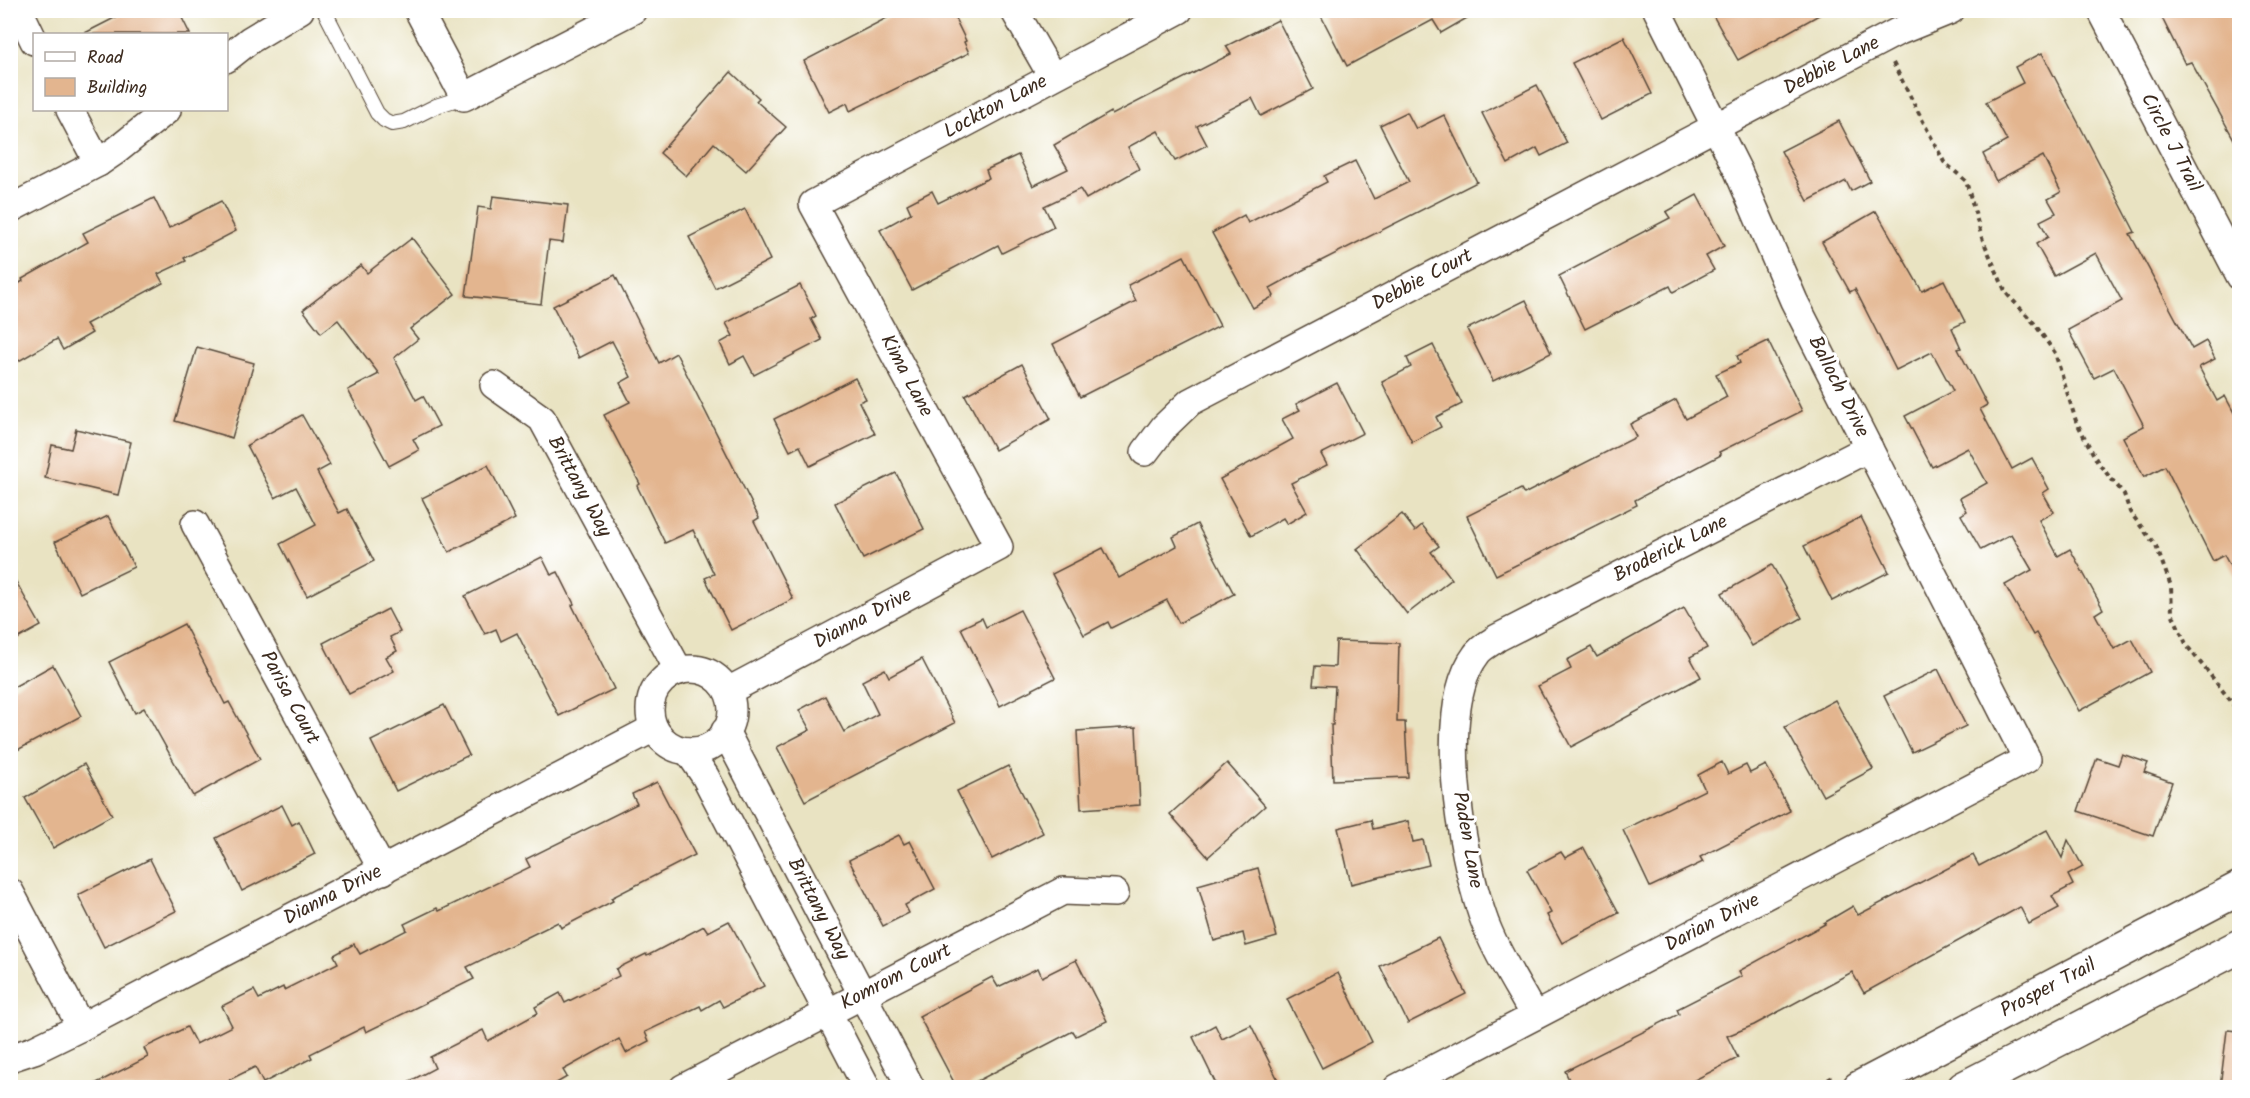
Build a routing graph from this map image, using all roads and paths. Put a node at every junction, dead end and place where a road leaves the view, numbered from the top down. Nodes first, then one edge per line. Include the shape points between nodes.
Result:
1 (19, 10) edge
2 (300, 10) edge
3 (324, 10) edge
4 (418, 10) edge
5 (633, 10) edge
6 (1014, 10) edge
7 (1179, 10) edge
8 (1657, 10) edge
9 (1866, 10) edge
10 (1951, 10) edge
11 (2101, 10) edge
12 (33, 39) edge
13 (1881, 41) junction
14 (228, 57) edge
15 (1052, 76) junction
16 (464, 97) junction
17 (71, 111) edge
18 (166, 111) edge
19 (1716, 127) junction
20 (98, 163) junction
21 (813, 204) joint
22 (10, 208) edge
23 (2240, 276) edge
24 (494, 385) dead end
25 (1869, 448) junction
26 (1144, 452) dead end
27 (195, 524) dead end
28 (999, 547) joint
29 (1476, 654) joint
30 (679, 670) junction
31 (728, 691) junction
32 (2240, 716) edge
33 (654, 728) junction
34 (725, 731) junction
35 (688, 751) junction
36 (2027, 759) joint
37 (384, 871) junction
38 (2240, 888) edge
39 (10, 892) edge
40 (1115, 893) dead end
41 (2240, 946) edge
42 (862, 994) junction
43 (828, 1012) junction
44 (1534, 1016) junction
45 (81, 1027) junction
46 (10, 1058) edge
47 (683, 1088) edge
48 (867, 1088) edge
49 (911, 1088) edge
50 (1397, 1088) edge
51 (1859, 1088) edge
52 (1964, 1088) edge

1 - 12 street
2 - 14 street
3 - 16 lane via 384,120 392,124 404,122
4 - 16 street
5 - 16 street
6 - 15 street
7 - 15 street, Lockton Lane
8 - 19 street, Balloch Drive
9 - 13 path
10 - 13 street, Debbie Lane
11 - 23 street, Circle J Trail
13 - 19 street, Debbie Lane
13 - 32 path via 1944,162 1966,181 1982,238 2006,293 2055,353 2076,420 2097,463 2124,494 2130,512 2156,546 2171,586 2172,613 2187,646
15 - 21 street, Lockton Lane
17 - 20 street
18 - 20 street
19 - 25 street, Balloch Drive via 1794,301
19 - 26 street, Debbie Court via 1190,402
20 - 22 street
21 - 28 street, Kima Lane
24 - 30 street, Brittany Way via 542,419
25 - 29 street, Broderick Lane via 1497,638
25 - 36 street, Balloch Drive
27 - 37 street, Parisa Court
28 - 31 street, Dianna Drive
29 - 44 street, Paden Lane via 1462,683 1456,723 1462,835 1482,916
30 - 31 street via 707,672
30 - 33 street via 656,687 650,700
31 - 34 street via 731,719
33 - 35 street via 662,740
33 - 37 street, Dianna Drive
34 - 35 street via 715,743
34 - 42 street, Brittany Way
35 - 43 street, Brittany Way via 705,776
36 - 44 street, Darian Drive
37 - 45 street, Dianna Drive
38 - 51 main road, Prosper Trail
39 - 45 street
40 - 42 street, Komrom Court via 1063,891
41 - 52 main road
42 - 43 street, Komrom Court
42 - 49 street, Brittany Way
43 - 47 street, Komrom Court
43 - 48 street, Brittany Way
44 - 50 street, Darian Drive
45 - 46 street, Dianna Drive

